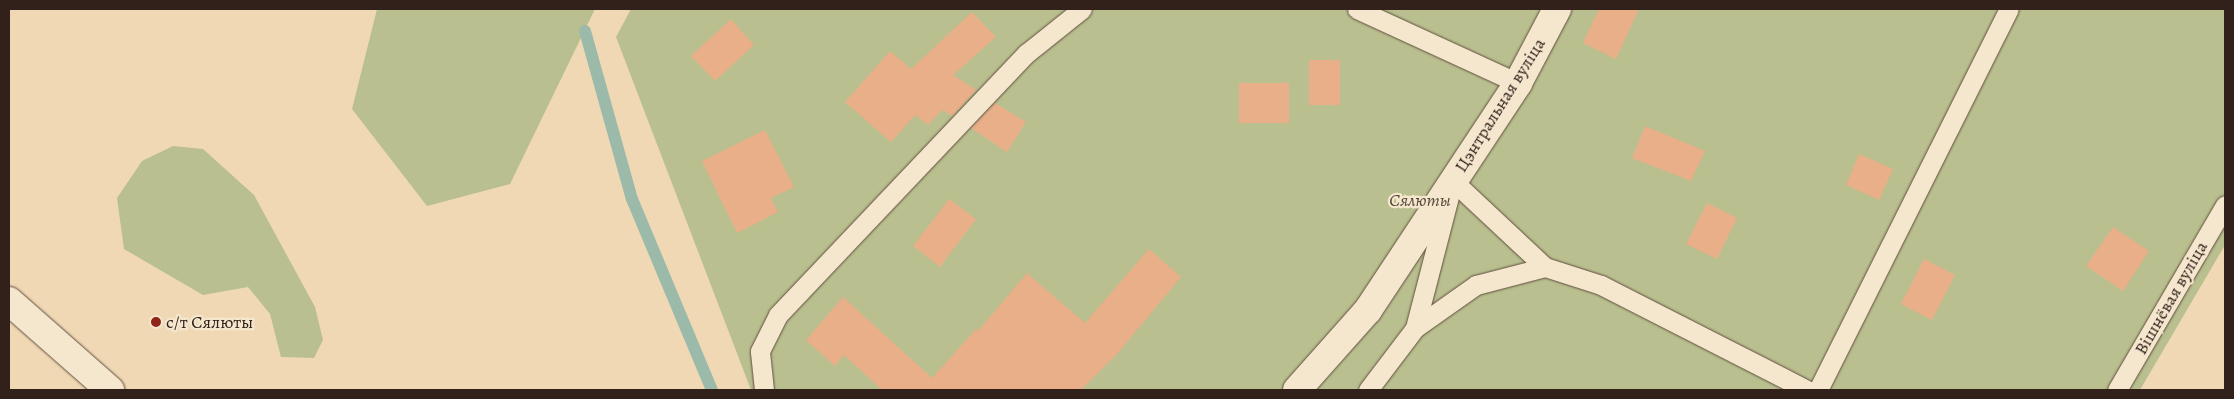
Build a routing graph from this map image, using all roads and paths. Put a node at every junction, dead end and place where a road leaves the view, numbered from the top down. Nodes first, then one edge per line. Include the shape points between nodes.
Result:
1 (1082, 9) edge
2 (1357, 9) edge
3 (1557, 9) edge
4 (2009, 9) edge
5 (1518, 83) junction
6 (1453, 181) junction
7 (2225, 205) edge
8 (1545, 268) junction
9 (9, 301) edge
10 (1415, 328) junction
11 (110, 390) edge
12 (764, 390) edge
13 (1297, 390) edge
14 (1368, 390) edge
15 (1807, 390) edge
16 (1818, 390) edge
17 (2116, 390) edge

1 - 12 lane via 1027,53 778,314 760,351
2 - 5 lane
3 - 5 street, Цэнтральная вуліца
4 - 16 lane
5 - 6 street, Цэнтральная вуліца
6 - 8 lane
6 - 10 lane
6 - 13 street, Цэнтральная вуліца via 1368,310
7 - 17 lane, Вішнёвая вуліца
8 - 10 lane via 1476,285
8 - 15 lane via 1601,284
9 - 11 street
10 - 14 lane

